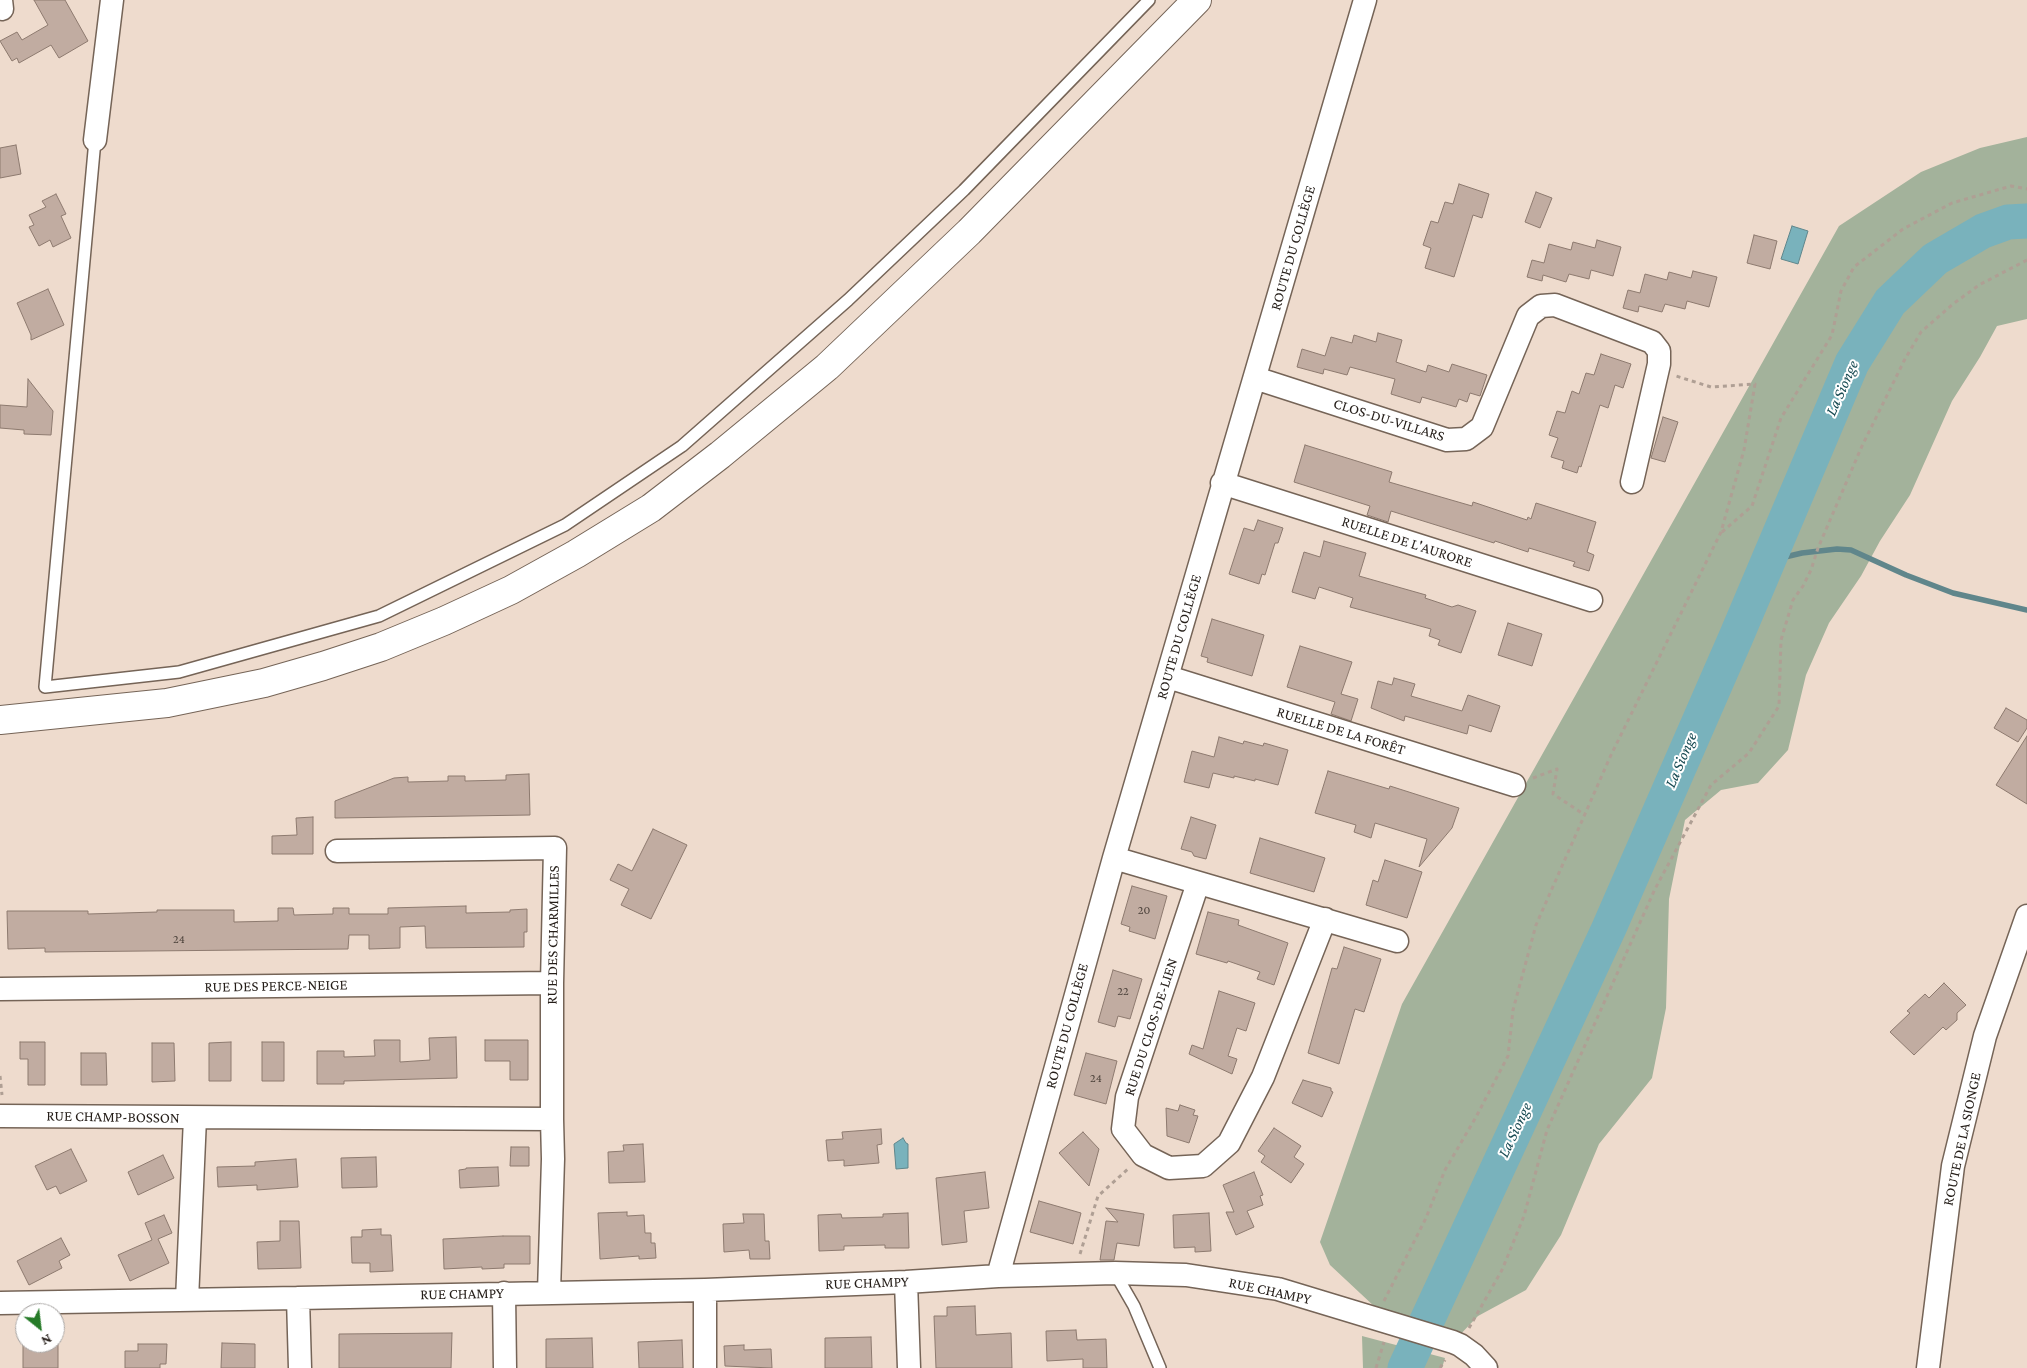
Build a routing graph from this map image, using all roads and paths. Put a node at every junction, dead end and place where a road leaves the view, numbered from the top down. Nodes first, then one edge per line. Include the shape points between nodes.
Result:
1 (112, 0) edge
2 (1148, 0) edge
3 (1197, 0) edge
4 (1365, 0) edge
5 (94, 140) joint
6 (2027, 189) edge
7 (2027, 260) edge
8 (1658, 371) junction
9 (1255, 378) junction
10 (1632, 482) dead end
11 (1222, 483) junction
12 (1721, 532) junction
13 (1591, 600) dead end
14 (1168, 677) junction
15 (0, 720) edge
16 (1514, 785) joint
17 (1585, 815) junction
18 (338, 851) dead end
19 (1114, 858) junction
20 (1198, 883) junction
21 (2027, 916) edge
22 (1325, 919) junction
23 (1397, 941) dead end
24 (552, 983) junction
25 (0, 989) edge
26 (0, 1076) edge
27 (1, 1107) edge
28 (195, 1118) junction
29 (552, 1119) junction
30 (1144, 1155) junction
31 (1080, 1256) dead end
32 (1116, 1273) junction
33 (998, 1276) junction
34 (906, 1282) junction
35 (705, 1290) junction
36 (549, 1292) junction
37 (504, 1294) junction
38 (298, 1298) junction
39 (186, 1300) junction
40 (0, 1303) edge
41 (1384, 1327) junction
42 (1457, 1344) junction
43 (300, 1368) edge
44 (505, 1368) edge
45 (705, 1368) edge
46 (909, 1368) edge
47 (1160, 1368) edge
48 (1376, 1368) edge
49 (1486, 1368) edge
50 (1928, 1368) edge

1 - 5 street
2 - 5 lane via 964,190 848,300 682,446 564,525 379,616 179,672 45,687
3 - 15 highway via 968,232 827,367 651,508 576,554 444,621 381,647 264,683 167,703
4 - 9 street, ROUTE DU COLLÈGE
6 - 12 path via 2010,186 1952,202 1903,229 1854,267 1841,291 1832,335 1781,418 1752,506
7 - 42 path via 1979,285 1921,332 1862,446 1811,570 1793,600 1782,640 1780,706 1749,753 1711,785 1655,888 1547,1130 1524,1216 1502,1270
8 - 9 street, CLOS-DU-VILLARS via 1660,351 1652,342 1555,305 1541,306 1528,316 1482,427 1466,438 1447,440
8 - 10 street, CLOS-DU-VILLARS
8 - 12 path via 1710,387 1755,384 1744,450
9 - 11 street, ROUTE DU COLLÈGE
11 - 13 street, RUELLE DE L'AURORE
11 - 14 street, ROUTE DU COLLÈGE
12 - 17 path via 1611,755
14 - 16 street, RUELLE DE LA FORÊT
14 - 19 street, ROUTE DU COLLÈGE
16 - 17 path via 1557,769 1553,794
17 - 41 path via 1536,925 1513,1010 1508,1056 1445,1170 1426,1218 1388,1293
18 - 24 street, RUE DES CHARMILLES via 554,848
19 - 20 street
19 - 33 street, ROUTE DU COLLÈGE
20 - 22 street
20 - 30 street, RUE DU CLOS-DE-LIEN via 1127,1097 1123,1129
21 - 50 street, ROUTE DE LA SIONGE via 1985,1036 1955,1157
22 - 23 street
22 - 30 street, RUE DU CLOS-DE-LIEN via 1263,1077 1229,1143 1203,1166 1169,1168
24 - 25 street, RUE DES PERCE-NEIGE
24 - 29 street, RUE DES CHARMILLES
26 - 27 path
27 - 28 street, RUE CHAMP-BOSSON
28 - 29 street
28 - 39 street, RUE CHAMP-BOSSON
29 - 36 street, RUE DES CHARMILLES
30 - 31 path via 1098,1196
32 - 33 street, RUE CHAMPY
32 - 41 street, RUE CHAMPY via 1186,1275 1278,1289
32 - 47 lane
33 - 34 street, RUE CHAMPY
34 - 35 street, RUE CHAMPY
34 - 46 street
35 - 36 street, RUE CHAMPY
35 - 45 street
36 - 37 street, RUE CHAMPY
37 - 38 street, RUE CHAMPY
37 - 44 street
38 - 39 street
38 - 43 street
39 - 40 street
41 - 42 street, RUE CHAMPY
41 - 48 path
42 - 49 street, RUE CHAMPY

